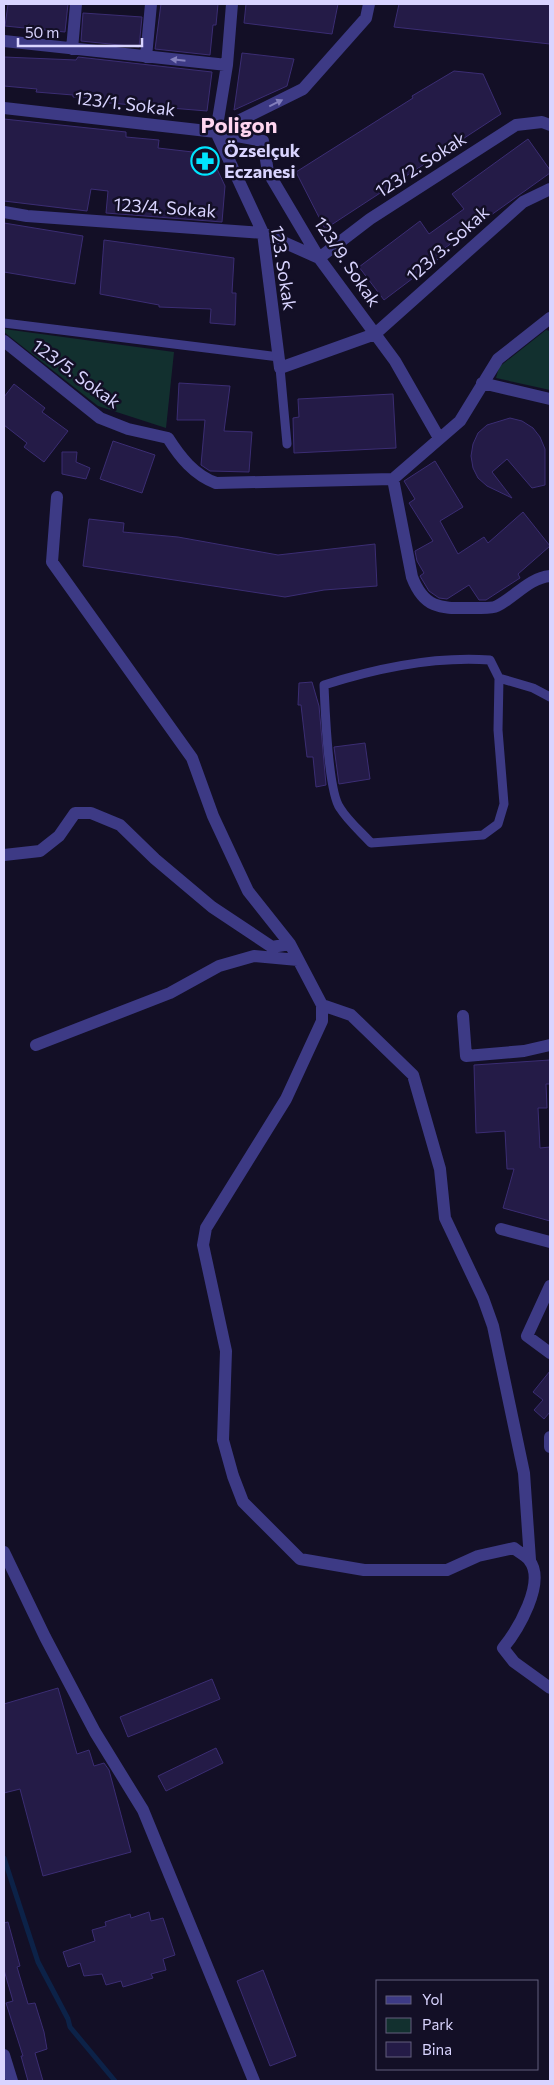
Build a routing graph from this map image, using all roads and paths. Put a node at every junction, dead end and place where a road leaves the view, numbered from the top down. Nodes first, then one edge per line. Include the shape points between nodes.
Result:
1 (76, 4) edge
2 (151, 4) edge
3 (232, 4) edge
4 (369, 4) edge
5 (4, 41) edge
6 (72, 49) junction
7 (146, 57) junction
8 (226, 65) junction
9 (4, 108) edge
10 (550, 126) edge
11 (216, 132) junction
12 (550, 189) edge
13 (4, 212) edge
14 (263, 233) junction
15 (319, 258) junction
16 (550, 318) edge
17 (4, 323) edge
18 (375, 334) junction
19 (4, 341) edge
20 (279, 363) junction
21 (482, 383) junction
22 (550, 399) edge
23 (439, 438) junction
24 (287, 444) dead end
25 (393, 478) junction
26 (57, 497) dead end
27 (550, 576) edge
28 (499, 678) junction
29 (550, 697) edge
30 (4, 855) edge
31 (290, 944) junction
32 (298, 960) junction
33 (322, 1005) junction
34 (463, 1016) dead end
35 (36, 1045) dead end
36 (550, 1045) edge
37 (501, 1229) dead end
38 (550, 1242) edge
39 (550, 1286) edge
40 (550, 1353) edge
41 (550, 1437) edge
42 (550, 1447) edge
43 (4, 1552) edge
44 (530, 1560) junction
45 (550, 1688) edge
46 (4, 2055) edge
47 (12, 2081) edge
48 (254, 2081) edge

1 - 6 street
2 - 7 street
3 - 8 street
11 -> 4 street via 303,89 366,18
5 - 6 street
6 - 7 street
8 -> 7 street
8 - 11 street
9 - 11 street, 123/1. Sokak
10 - 15 street, 123/2. Sokak via 542,122 516,124 370,219
11 - 14 street, 123. Sokak
11 - 15 street, 123/9. Sokak via 263,141 268,172
12 - 18 street, 123/3. Sokak via 522,202
13 - 14 street, 123/4. Sokak
14 - 15 street, 123/4. Sokak
14 - 20 street, 123. Sokak
15 - 18 street, 123/9. Sokak
16 - 21 street via 498,358
17 - 20 lane
18 - 20 street
18 - 23 street, 123/9. Sokak via 395,361
19 - 25 street, 123/5. Sokak via 100,418 128,430 168,438 180,457 204,478 216,482
20 - 24 lane
21 - 22 street
21 - 23 street via 460,422
23 - 25 street
25 - 27 street via 412,578 416,588 437,608 495,608 540,577
26 - 31 street via 52,562 192,758 213,816 248,891
28 - 28 lane via 498,730 504,804 498,824 483,835 371,843 338,807 333,788 324,685 364,672 458,658 490,660
28 - 29 lane
30 - 31 street via 40,851 58,836 75,813 91,813 120,826 212,907 272,946
31 - 32 street
32 - 33 street
32 - 35 street via 254,956 219,966 170,993
33 - 44 street via 351,1015 413,1076 440,1170 445,1218 493,1326 524,1473
33 - 44 street via 322,1021 286,1099 206,1228 203,1244 226,1351 223,1440 233,1476 243,1502 300,1559 364,1570 447,1570 478,1556 514,1548
34 - 36 street via 466,1056 524,1051
37 - 38 street
39 - 40 street via 527,1336
41 - 42 street
43 - 48 street via 44,1637 95,1732 143,1810
44 - 45 street via 535,1578 531,1598 517,1631 503,1648 514,1662
46 - 47 street

